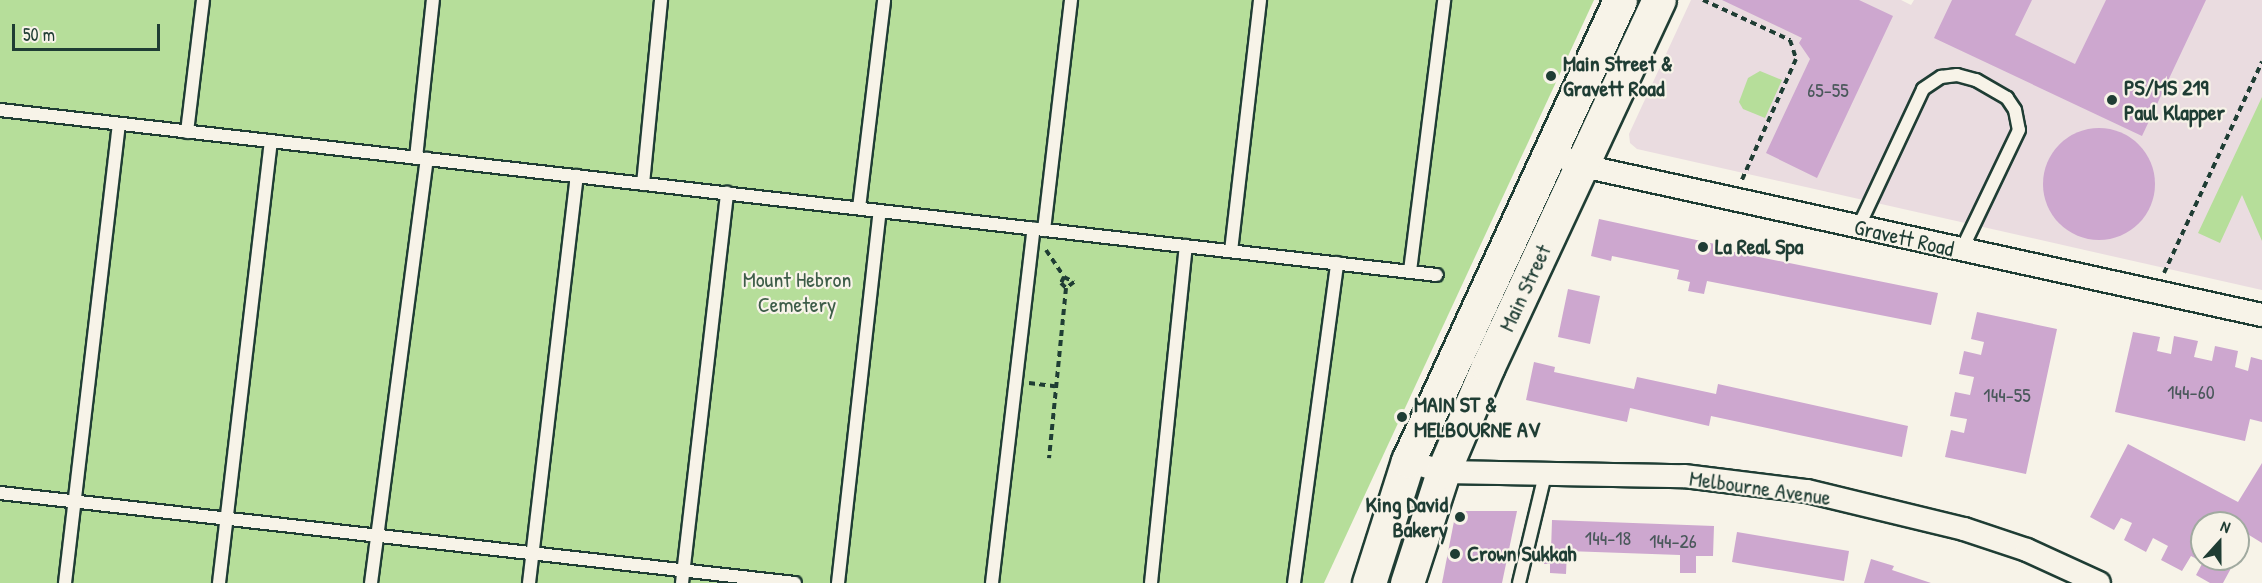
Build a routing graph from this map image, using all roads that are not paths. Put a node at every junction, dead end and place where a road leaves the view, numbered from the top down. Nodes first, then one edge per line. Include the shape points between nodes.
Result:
1 (203, 0) edge
2 (432, 0) edge
3 (661, 0) edge
4 (884, 0) edge
5 (1071, 0) edge
6 (1260, 0) edge
7 (1444, 0) edge
8 (1620, 0) edge
9 (1659, 0) edge
10 (0, 110) edge
11 (119, 124) junction
12 (187, 132) junction
13 (271, 141) junction
14 (1548, 151) junction
15 (421, 159) junction
16 (1583, 166) junction
17 (577, 176) junction
18 (643, 184) junction
19 (727, 193) junction
20 (859, 208) junction
21 (880, 211) junction
22 (1858, 228) junction
23 (1039, 229) junction
24 (1186, 246) junction
25 (1231, 251) junction
26 (1962, 251) junction
27 (1337, 263) junction
28 (1410, 271) junction
29 (1437, 274) dead end
30 (2262, 315) edge
31 (1408, 461) junction
32 (1443, 472) junction
33 (1545, 475) junction
34 (0, 493) edge
35 (73, 501) junction
36 (225, 519) junction
37 (376, 536) junction
38 (532, 553) junction
39 (683, 577) edge
40 (65, 583) edge
41 (219, 583) edge
42 (371, 583) edge
43 (529, 583) edge
44 (795, 583) edge
45 (838, 583) edge
46 (992, 583) edge
47 (1151, 583) edge
48 (1294, 583) edge
49 (1369, 583) edge
50 (1407, 583) edge
51 (1520, 583) edge
52 (2099, 583) edge

1 - 12 lane
2 - 15 lane
3 - 18 lane
4 - 20 lane
5 - 23 lane
6 - 25 lane
7 - 28 lane
8 - 14 main road, Main Street
9 - 16 main road, Main Street
10 - 11 lane
11 - 12 lane
11 - 35 lane
12 - 13 lane
13 - 15 lane
13 - 36 lane
14 - 16 street, Gravett Road
14 - 31 main road, Main Street
15 - 17 lane
15 - 37 lane
16 - 22 street, Gravett Road
16 - 32 main road, Main Street via 1488,366
17 - 18 lane
17 - 38 lane
18 - 19 lane
19 - 20 lane
19 - 39 lane
20 - 21 lane
21 - 23 lane
21 - 45 lane
22 - 26 street, Gravett Road
22 - 26 lane via 1923,89 1941,77 1957,75 1976,80 2007,98 2019,130
23 - 24 lane
23 - 46 lane
24 - 25 lane
24 - 47 lane
25 - 27 lane
26 - 30 street, Gravett Road
27 - 28 lane
27 - 48 lane
28 - 29 lane
31 - 32 street, Melbourne Avenue
31 - 49 main road, Main Street
32 - 33 street, Melbourne Avenue
32 - 50 main road, Main Street
33 - 51 lane
33 - 52 street, Melbourne Avenue via 1684,476 1807,491 1964,529 2027,550
34 - 35 lane
35 - 36 lane
35 - 40 lane
36 - 37 lane
36 - 41 lane
37 - 38 lane
37 - 42 lane
38 - 39 lane
38 - 43 lane
39 - 44 lane

